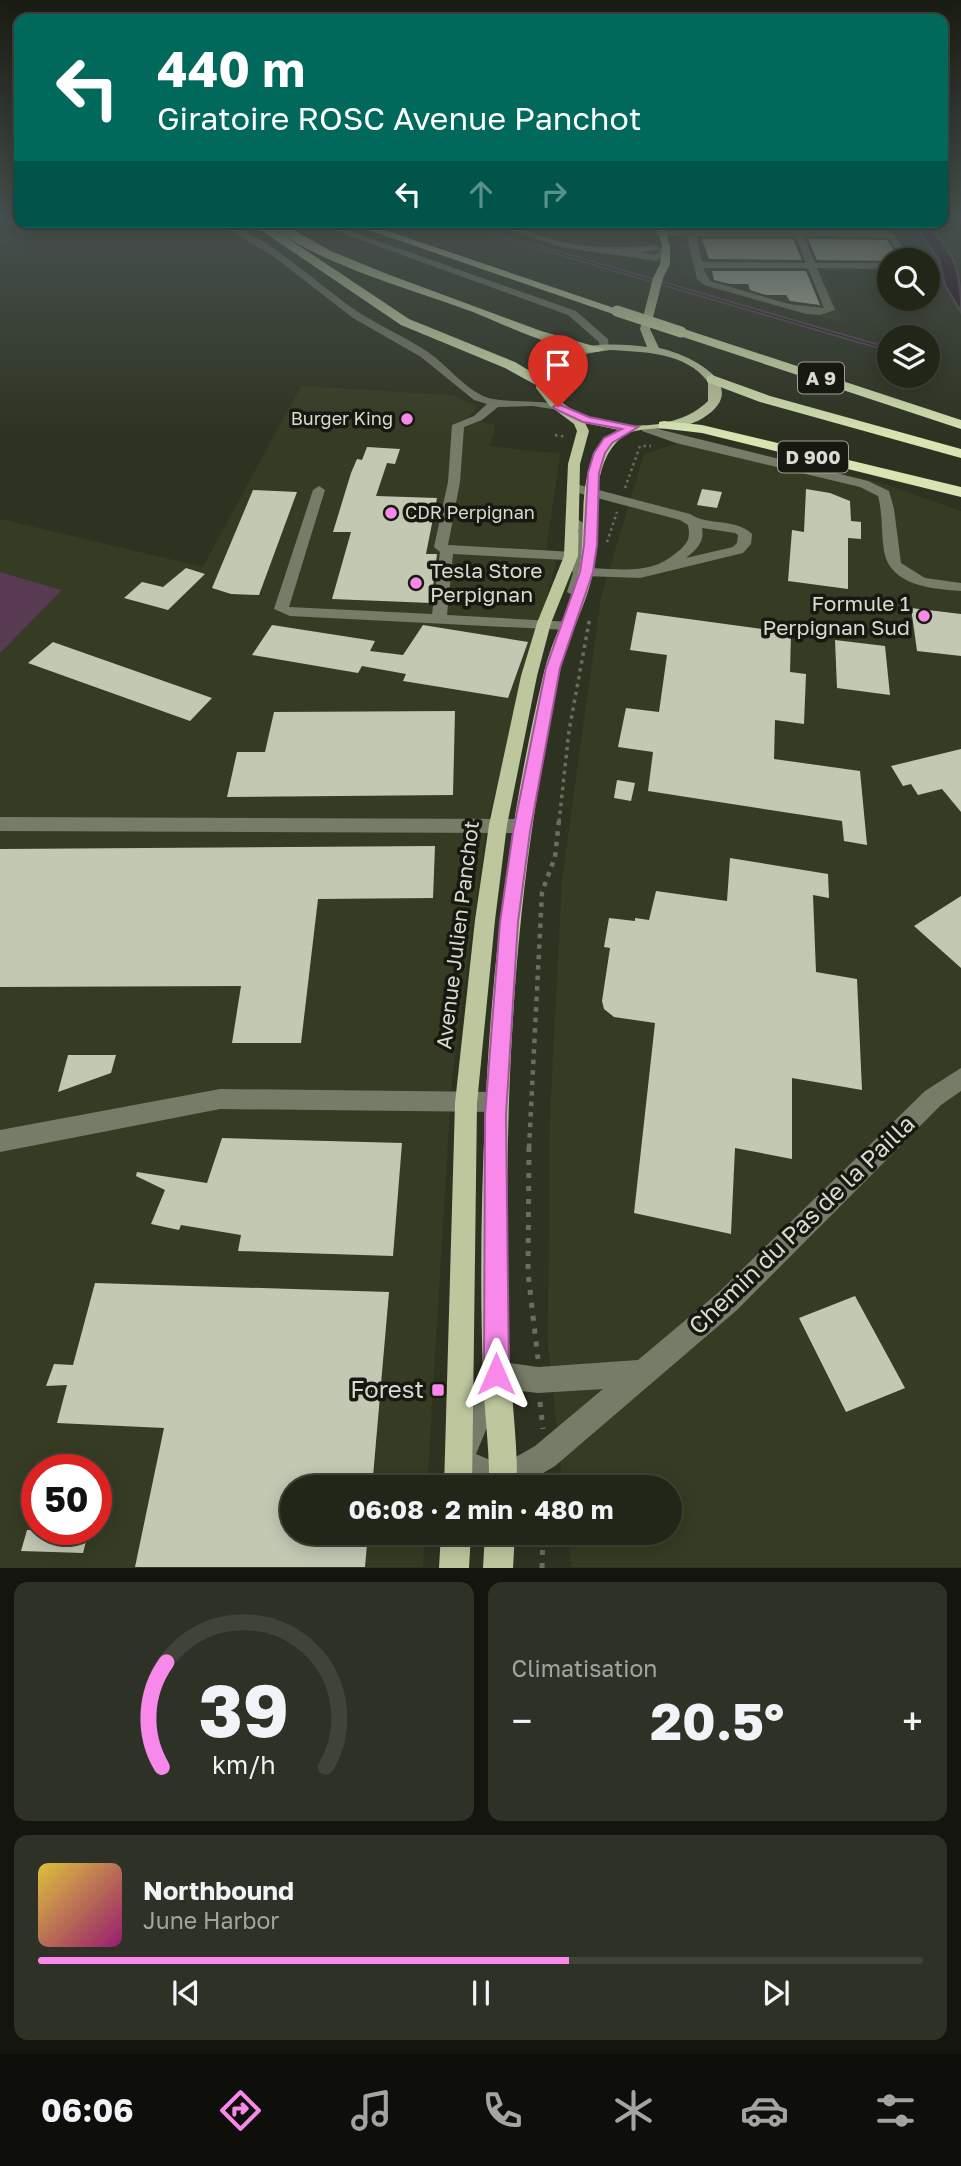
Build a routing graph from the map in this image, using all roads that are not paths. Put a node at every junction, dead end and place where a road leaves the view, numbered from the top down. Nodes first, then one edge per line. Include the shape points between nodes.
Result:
1 (325, 291) edge
2 (356, 291) edge
3 (422, 291) edge
4 (510, 291) edge
5 (570, 291) edge
6 (575, 291) edge
7 (654, 291) edge
8 (655, 291) edge
9 (735, 291) edge
10 (822, 291) edge
11 (620, 307) junction
12 (682, 327) junction
13 (604, 348) junction
14 (654, 350) junction
15 (712, 379) junction
16 (542, 385) junction
17 (496, 403) junction
18 (510, 404) junction
19 (561, 408) junction
20 (961, 412) edge
21 (961, 425) edge
22 (639, 427) junction
23 (671, 434) junction
24 (961, 454) edge
25 (572, 487) junction
26 (319, 490) dead end
27 (961, 492) edge
28 (592, 493) junction
29 (574, 521) junction
30 (694, 523) junction
31 (447, 551) junction
32 (571, 556) junction
33 (670, 565) junction
34 (592, 572) junction
35 (961, 587) edge
36 (577, 601) junction
37 (439, 618) junction
38 (555, 624) junction
39 (0, 824) edge
40 (498, 825) junction
41 (522, 826) junction
42 (961, 1078) edge
43 (497, 1102) junction
44 (466, 1103) junction
45 (0, 1141) edge
46 (644, 1373) junction
47 (496, 1374) junction
48 (458, 1474) edge
49 (502, 1475) edge
50 (516, 1475) edge
51 (455, 1545) edge
52 (499, 1545) edge
53 (454, 1567) edge
54 (498, 1567) edge

1 - 17 street via 357,316 414,347 478,398
2 - 16 highway via 405,321 525,372
3 - 13 highway via 545,339
4 - 13 street via 572,313 604,341
5 - 11 highway, A 9
6 - 11 highway, A 9
7 - 13 main road via 632,336
8 - 14 main road via 645,329
9 - 10 street via 799,310 825,312 830,310
11 - 12 highway, A 9, bridge
12 - 20 highway, A 9
12 - 21 highway, A 9
13 - 14 main road
13 - 16 main road via 555,363 543,375
14 - 15 main road via 690,362
15 - 23 main road via 716,395 705,410
15 - 24 highway, D 900 via 765,399
16 - 18 street via 527,400
16 - 19 main road
17 - 18 street
17 - 31 street via 480,419 458,425 454,482 441,547
18 - 19 street
19 - 22 main road via 601,424
19 - 25 main road, Avenue Julien Panchot via 583,431
22 - 23 street
22 - 28 main road, Avenue Julien Panchot via 608,441 600,453
23 - 27 highway, D 900 via 702,429
23 - 35 street via 871,487 884,494 887,502 891,558 900,571 925,583
25 - 28 street
25 - 29 main road, Avenue Julien Panchot
26 - 37 street via 281,609
28 - 30 street via 667,510
28 - 34 main road, Avenue Julien Panchot
29 - 32 main road, Avenue Julien Panchot
29 - 34 street via 586,529 578,561
30 - 33 street via 697,536 692,546
30 - 33 street via 739,530 745,534 744,544 738,550
31 - 32 street
31 - 37 street
32 - 36 street via 580,573 573,595
32 - 38 main road, Avenue Julien Panchot
33 - 34 street via 640,574
34 - 36 main road, Avenue Julien Panchot
36 - 38 main road, Avenue Julien Panchot
37 - 38 street
38 - 40 main road, Avenue Julien Panchot via 529,676
38 - 41 main road, Avenue Julien Panchot via 553,668
39 - 40 street
40 - 41 street
40 - 44 main road, Avenue Julien Panchot
41 - 43 main road, Avenue Julien Panchot via 509,922
42 - 46 street, Chemin du Pas de la Pailla via 933,1098 728,1301
43 - 44 street
43 - 47 main road, Avenue Julien Panchot
44 - 45 street via 220,1099
44 - 48 main road, Avenue Julien Panchot
46 - 47 street via 538,1380
46 - 50 street, Chemin du Pas de la Pailla
47 - 48 street
47 - 49 main road, Avenue Julien Panchot
51 - 53 main road
52 - 54 main road

